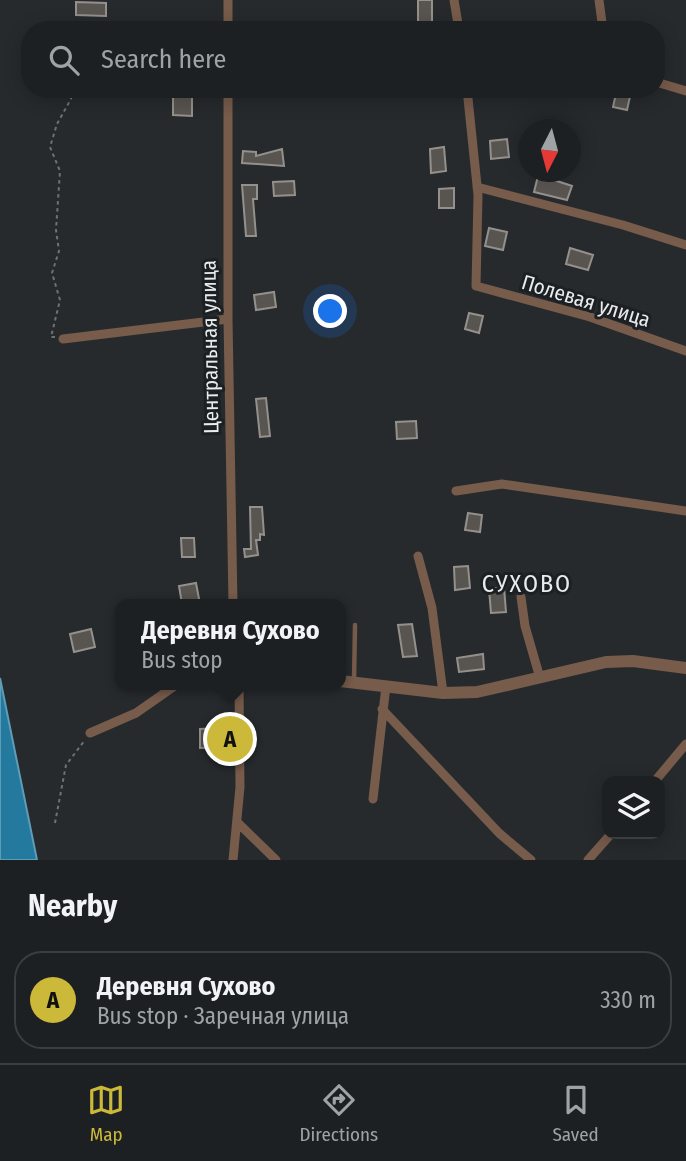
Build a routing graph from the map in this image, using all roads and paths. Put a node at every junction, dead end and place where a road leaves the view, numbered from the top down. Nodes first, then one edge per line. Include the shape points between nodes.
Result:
1 (228, 0) edge
2 (454, 0) edge
3 (599, 0) edge
4 (228, 21) edge
5 (458, 21) edge
6 (602, 21) edge
7 (665, 85) edge
8 (686, 91) edge
9 (71, 98) edge
10 (228, 98) edge
11 (468, 98) edge
12 (477, 187) junction
13 (686, 245) edge
14 (228, 319) junction
15 (63, 338) joint
16 (686, 351) edge
17 (456, 491) dead end
18 (686, 511) edge
19 (418, 556) dead end
20 (521, 597) dead end
21 (233, 599) edge
22 (355, 625) dead end
23 (686, 668) edge
24 (540, 678) junction
25 (347, 681) edge
26 (386, 686) junction
27 (169, 690) edge
28 (239, 690) edge
29 (443, 693) junction
30 (382, 709) junction
31 (90, 733) joint
32 (686, 744) edge
33 (659, 776) edge
34 (373, 799) dead end
35 (237, 822) junction
36 (55, 823) dead end
37 (607, 839) edge
38 (233, 860) edge
39 (276, 860) edge
40 (531, 860) edge
41 (588, 860) edge

1 - 4 street
2 - 5 street
3 - 6 street
7 - 8 street
9 - 15 path via 50,147 60,171 59,251 52,273 60,300 51,337
10 - 14 street, Центральная улица
11 - 12 street
12 - 13 street
12 - 16 street, Полевая улица via 476,286 590,317
14 - 15 street
14 - 21 street, Центральная улица
17 - 18 street via 502,484
19 - 29 street via 432,608
20 - 24 street
22 - 25 lane
23 - 24 street via 606,662
24 - 29 street via 477,692
25 - 26 street
26 - 29 street
26 - 30 street
27 - 31 street via 136,713
28 - 35 street
30 - 34 street
30 - 40 street via 499,833
31 - 36 path via 66,765
32 - 33 street
35 - 38 street
35 - 39 street
37 - 41 street

